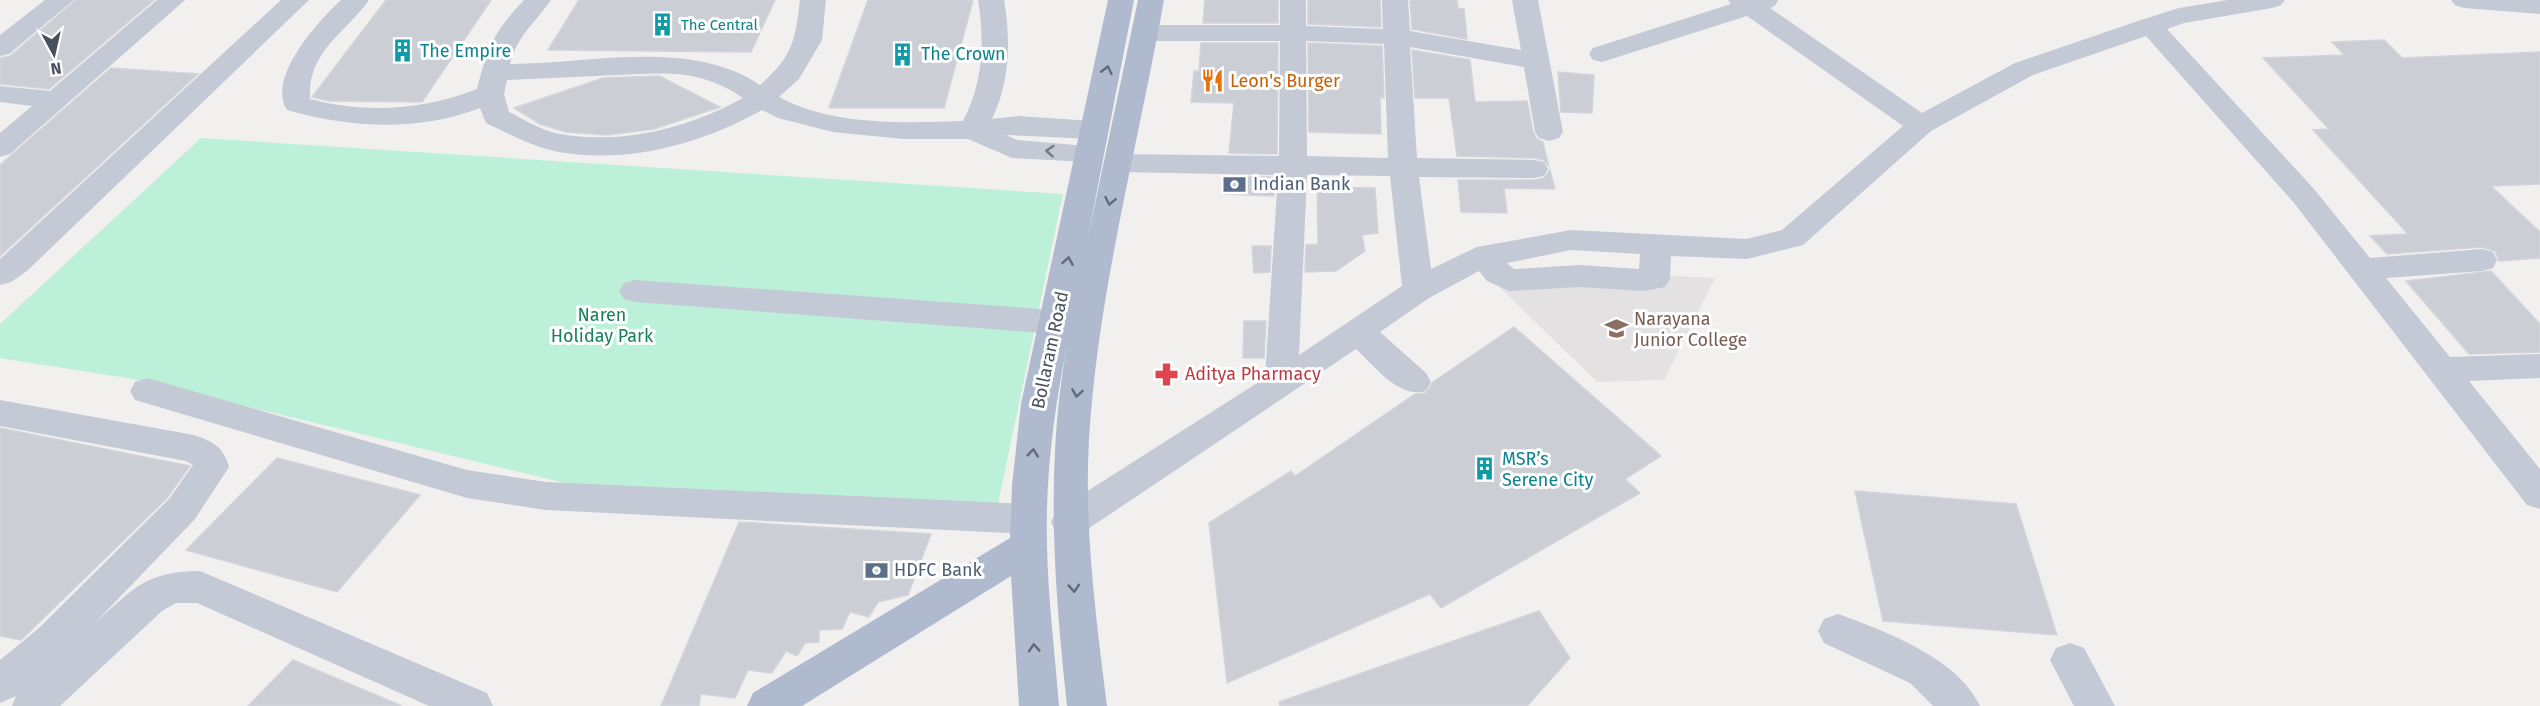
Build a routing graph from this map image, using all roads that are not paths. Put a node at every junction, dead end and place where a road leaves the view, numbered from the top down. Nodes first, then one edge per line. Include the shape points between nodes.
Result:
1 (61, 0) edge
2 (172, 0) edge
3 (296, 0) edge
4 (356, 0) edge
5 (538, 0) edge
6 (813, 0) edge
7 (991, 0) edge
8 (1121, 0) edge
9 (1151, 0) edge
10 (1293, 0) edge
11 (1395, 0) edge
12 (1525, 0) edge
13 (2463, 0) edge
14 (2255, 1) edge
15 (1753, 2) edge
16 (2540, 6) edge
17 (2160, 14) edge
18 (1145, 33) junction
19 (1293, 33) junction
20 (1398, 37) junction
21 (0, 48) edge
22 (1602, 54) dead end
23 (1537, 61) junction
24 (493, 83) junction
25 (0, 94) edge
26 (56, 100) junction
27 (762, 100) junction
28 (1921, 125) junction
29 (973, 130) junction
30 (1549, 132) dead end
31 (0, 148) edge
32 (1100, 149) junction
33 (1293, 165) junction
34 (1403, 166) junction
35 (1534, 169) dead end
36 (2482, 260) dead end
37 (2361, 269) junction
38 (0, 274) edge
39 (1418, 290) junction
40 (635, 291) dead end
41 (1056, 322) junction
42 (1357, 332) junction
43 (2540, 366) edge
44 (2441, 370) junction
45 (1414, 382) dead end
46 (1281, 384) junction
47 (147, 392) dead end
48 (0, 413) edge
49 (2540, 495) edge
50 (1070, 522) junction
51 (1029, 533) junction
52 (1838, 631) dead end
53 (2070, 660) dead end
54 (0, 684) edge
55 (32, 706) edge
56 (473, 706) edge
57 (767, 706) edge
58 (1039, 706) edge
59 (1087, 706) edge
60 (1960, 706) edge
61 (2095, 706) edge

1 - 21 street
2 - 26 street
3 - 38 street
4 - 24 street via 312,46 294,90 297,104 347,115 441,111
5 - 24 street via 501,47
6 - 27 street via 811,36 784,80
7 - 29 street via 994,69 985,108
32 -> 8 main road, Bollaram Road
9 - 18 main road, Bollaram Road
10 - 19 street
11 - 20 street
12 - 23 street
13 - 16 street
14 - 17 street
15 - 22 street
15 - 28 street
17 - 28 street via 2024,69
17 - 37 street
18 - 19 street
18 - 32 main road, Bollaram Road
19 - 20 street
19 - 33 street
20 - 23 street
20 - 34 street
23 - 30 street
24 - 27 street via 677,64 712,70 734,79
24 - 27 street via 496,117 559,143 605,146 676,138
25 - 26 street
26 - 31 street
27 - 29 street via 788,112 870,128
28 - 39 street via 1792,238 1747,249 1656,244 1653,279 1644,280 1579,276 1509,280 1484,256
29 - 32 street
32 - 33 street
41 -> 32 main road, Bollaram Road
32 -> 50 main road, Bollaram Road via 1094,282 1075,404
33 - 34 street
33 - 46 street
34 - 35 street
34 - 39 street
36 - 37 street
37 - 44 street
39 - 42 street
40 - 41 street
51 -> 41 main road, Bollaram Road via 1038,404
42 - 45 street
42 - 46 street
43 - 44 street
44 - 49 street
46 - 50 street
47 - 51 street via 467,484 546,496
48 - 54 street via 194,449 208,458 211,467 182,508 53,640
50 -> 59 main road, Bollaram Road
51 - 57 main road
58 -> 51 main road, Bollaram Road
52 - 60 street via 1924,671
53 - 61 street
55 - 56 street via 148,599 172,587 200,587

